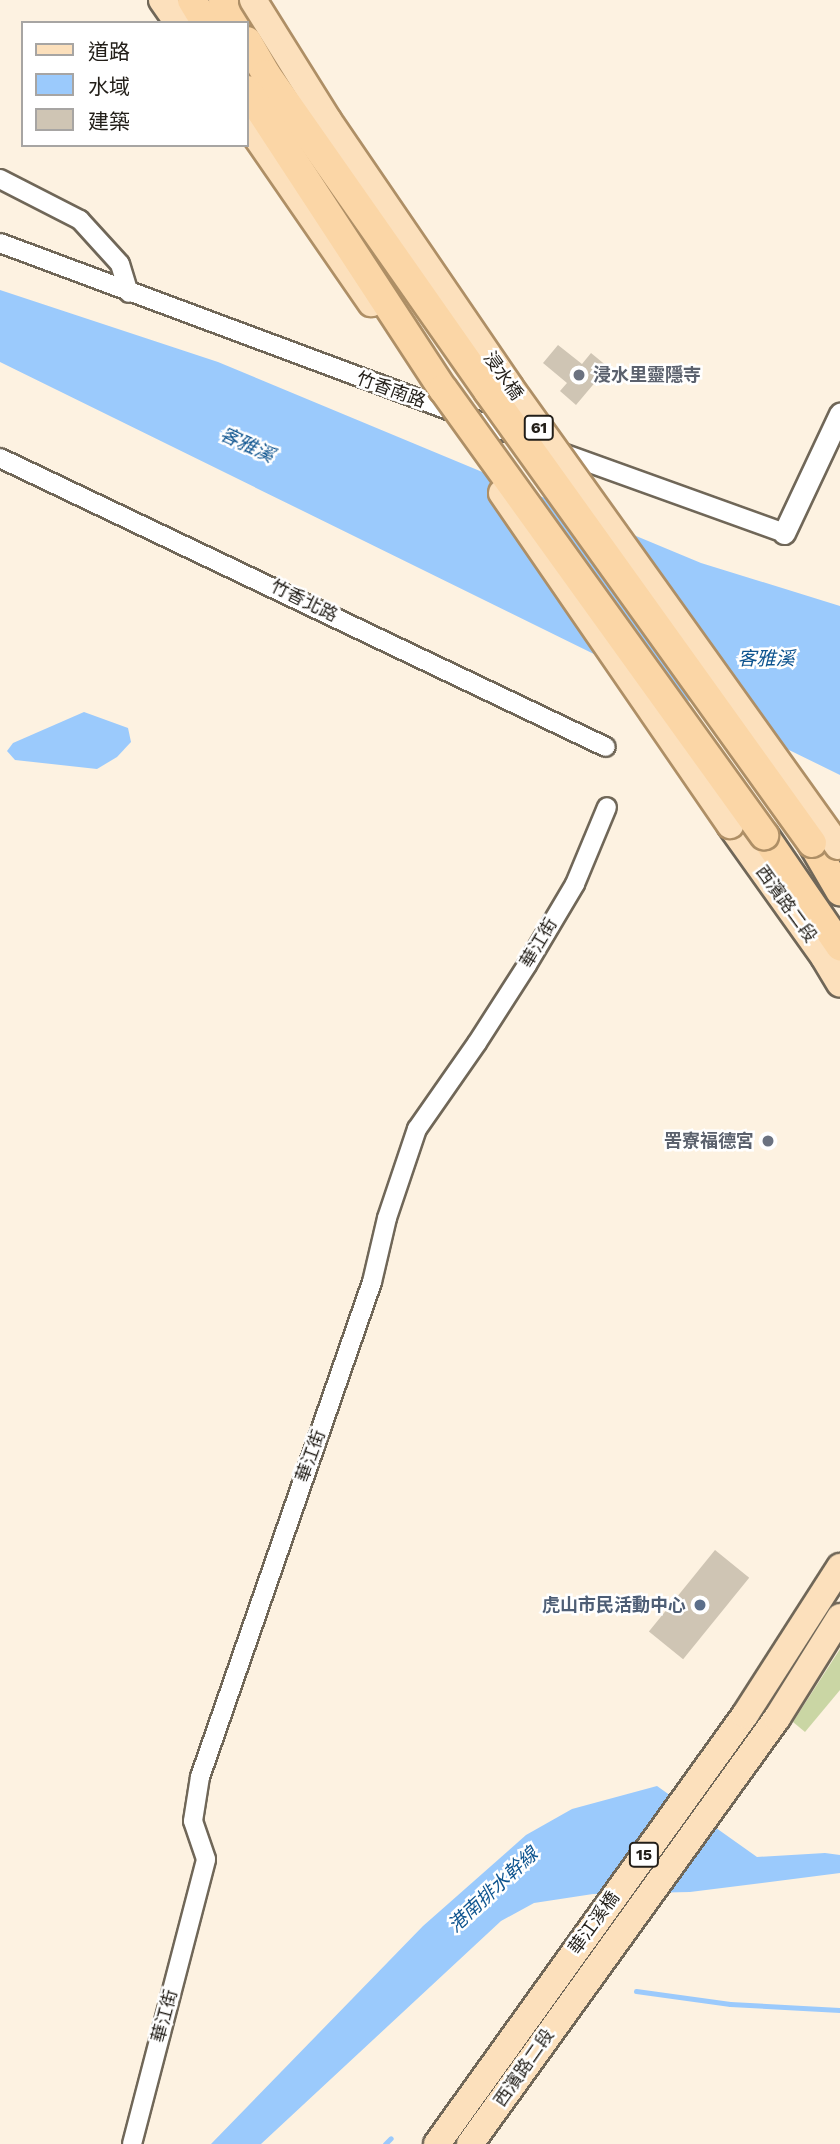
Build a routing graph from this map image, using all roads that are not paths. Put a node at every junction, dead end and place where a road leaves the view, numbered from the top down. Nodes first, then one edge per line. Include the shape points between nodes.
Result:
1 (162, 0) edge
2 (192, 0) edge
3 (223, 0) edge
4 (253, 0) edge
5 (177, 21) edge
6 (205, 21) edge
7 (235, 21) edge
8 (248, 43) edge
9 (248, 92) edge
10 (248, 124) edge
11 (0, 179) edge
12 (0, 243) edge
13 (130, 293) junction
14 (840, 414) edge
15 (0, 458) edge
16 (784, 533) joint
17 (606, 747) dead end
18 (607, 807) dead end
19 (830, 846) edge
20 (840, 891) edge
21 (840, 946) edge
22 (840, 984) edge
23 (840, 1567) edge
24 (840, 1617) edge
25 (578, 1992) joint
26 (543, 1994) joint
27 (132, 2144) edge
28 (437, 2144) edge
29 (470, 2144) edge

1 - 5 main road
2 - 6 highway
3 - 7 highway
4 - 19 main road, 浸水橋 / 61, bridge via 328,120 502,376
8 - 19 highway, 浸水橋 / 61, bridge via 472,369
9 - 21 highway, bridge via 443,389
10 - 22 main road, 西濱路二段, bridge
11 - 13 street via 80,220 120,264
12 - 13 street, 竹香南路
13 - 16 street, 竹香南路
14 - 16 street
15 - 17 street, 竹香北路
18 - 27 street, 華江街 via 575,884 477,1043 417,1129 387,1218 372,1282 200,1777 192,1821 206,1859
19 - 20 highway, 61
23 - 26 main road, 華江溪橋 / 15 via 745,1715
24 - 25 main road, 華江溪橋 / 15 via 777,1718
25 - 29 main road, 西濱路二段 / 15
26 - 28 main road, 西濱路二段 / 15

